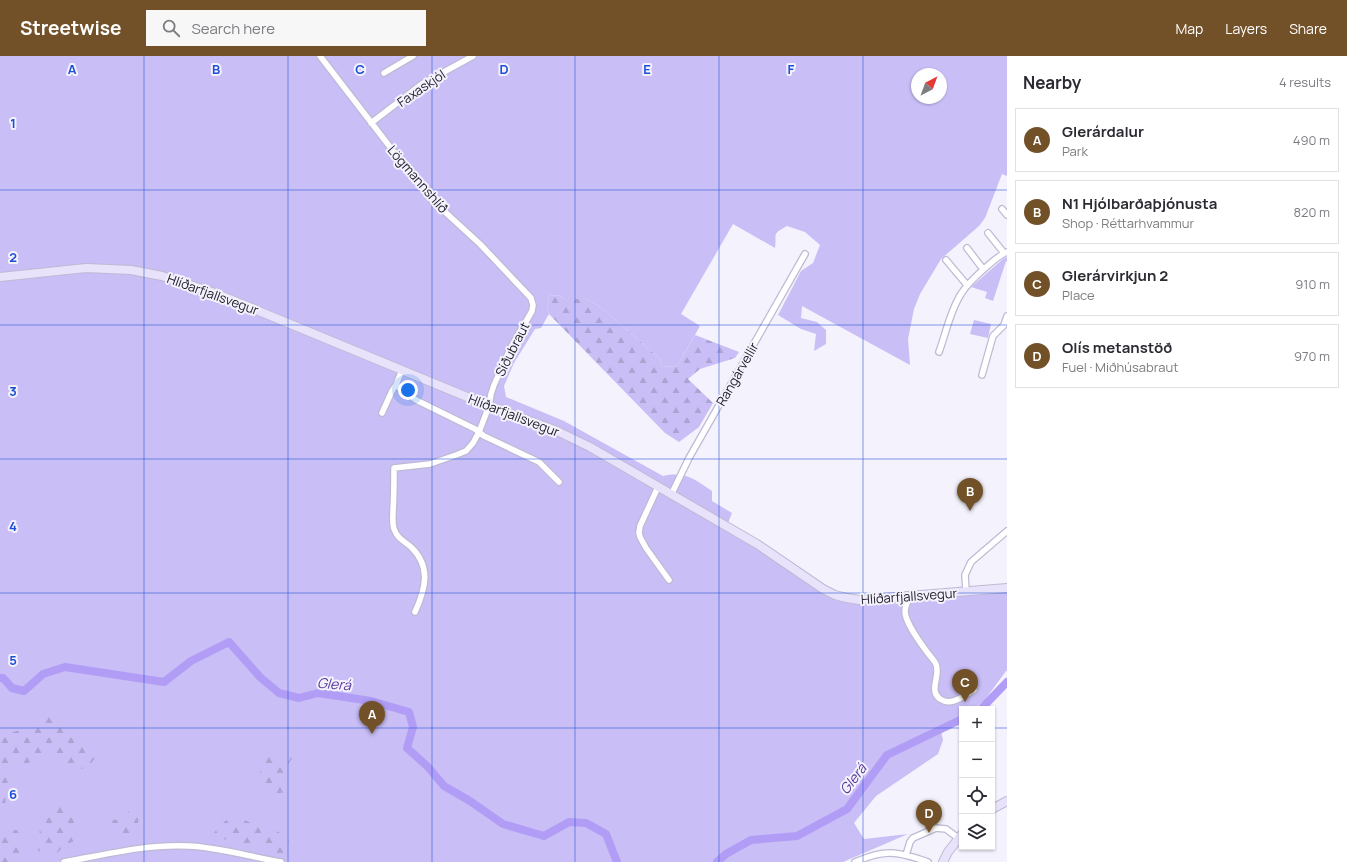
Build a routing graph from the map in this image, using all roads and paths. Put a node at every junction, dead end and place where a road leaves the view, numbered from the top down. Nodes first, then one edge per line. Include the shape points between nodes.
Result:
1 (320, 56) edge
2 (413, 56) edge
3 (473, 56) edge
4 (384, 73) dead end
5 (371, 124) junction
6 (1002, 209) dead end
7 (1007, 215) edge
8 (988, 233) dead end
9 (967, 248) dead end
10 (1006, 253) edge
11 (805, 254) dead end
12 (946, 260) dead end
13 (983, 269) junction
14 (0, 277) edge
15 (967, 285) junction
16 (527, 293) joint
17 (1007, 316) edge
18 (939, 352) dead end
19 (402, 370) junction
20 (982, 375) dead end
21 (396, 385) junction
22 (489, 406) junction
23 (382, 413) dead end
24 (479, 432) junction
25 (559, 482) dead end
26 (658, 487) junction
27 (672, 495) junction
28 (1007, 531) edge
29 (669, 580) dead end
30 (1007, 588) edge
31 (966, 591) junction
32 (910, 596) junction
33 (415, 612) dead end
34 (974, 690) dead end
35 (1004, 802) edge
36 (995, 807) edge
37 (959, 836) edge
38 (959, 837) edge
39 (906, 854) junction
40 (64, 862) edge
41 (281, 862) edge
42 (855, 862) edge
43 (928, 862) edge
44 (943, 862) edge

1 - 5 street, Lögmannshlíð
2 - 4 street
3 - 5 street, Faxaskjól via 422,84
5 - 16 street, Lögmannshlíð via 433,201 480,244
6 - 7 street
8 - 10 street
9 - 13 street
10 - 13 street
11 - 27 street, Rangárvellir via 693,452
12 - 15 street
13 - 15 street
14 - 19 main road, Hlíðarfjallsvegur via 86,268 114,268 155,274 215,293
15 - 18 street via 956,303
16 - 22 street, Síðubraut via 532,302 532,312 510,349 494,385
17 - 20 street via 1004,325 993,336
19 - 21 street
19 - 22 main road, Hlíðarfjallsvegur
21 - 23 street
21 - 24 street via 416,400
22 - 24 street, Síðubraut
22 - 26 main road, Hlíðarfjallsvegur via 573,439
24 - 25 street via 539,462
24 - 33 street, Síðubraut via 466,451 430,464 394,468 394,528 399,538 413,549 423,566 425,576 424,591
26 - 27 main road, Hlíðarfjallsvegur
26 - 29 street via 640,526 639,534
27 - 32 main road, Hlíðarfjallsvegur via 757,544 836,595 859,600
28 - 31 street via 971,562 965,575
30 - 31 main road, Hlíðarfjallsvegur
31 - 32 main road, Hlíðarfjallsvegur
32 - 34 street via 906,617 935,663 936,694 943,700 952,701
35 - 36 main road
37 - 39 street via 946,829 936,828 913,838
38 - 44 main road
39 - 42 street via 879,853
39 - 43 street
40 - 41 street via 184,846

